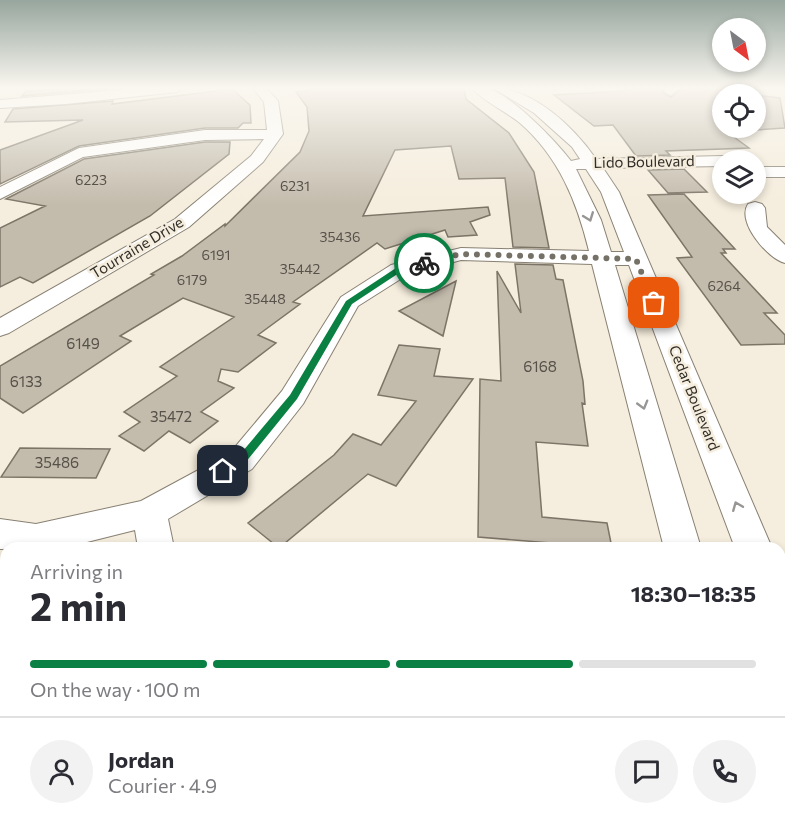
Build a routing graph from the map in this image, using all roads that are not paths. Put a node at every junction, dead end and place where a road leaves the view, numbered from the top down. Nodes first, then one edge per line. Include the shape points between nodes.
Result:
1 (274, 127) edge
2 (532, 127) edge
3 (552, 127) edge
4 (275, 134) junction
5 (658, 161) junction
6 (712, 161) edge
7 (766, 161) edge
8 (785, 161) edge
9 (581, 164) junction
10 (766, 172) edge
11 (785, 172) edge
12 (712, 173) edge
13 (625, 184) junction
14 (0, 194) edge
15 (755, 208) dead end
16 (785, 257) edge
17 (602, 258) junction
18 (636, 259) junction
19 (0, 328) edge
20 (149, 513) junction
21 (0, 534) edge
22 (155, 542) edge
23 (681, 542) edge
24 (752, 542) edge

1 - 4 street
2 - 9 street, Cedar Boulevard
3 - 9 street, Cedar Boulevard
4 - 14 street via 205,135 79,153
4 - 19 street, Tourraine Drive via 257,159 182,223
5 - 6 street, Lido Boulevard
5 - 9 street, Lido Boulevard
5 - 9 street via 628,158
7 - 8 street
9 - 13 street, Lido Boulevard
9 - 13 street, Cedar Boulevard
9 -> 17 street, Cedar Boulevard
10 - 11 street
12 - 13 street, Lido Boulevard
13 - 18 street, Cedar Boulevard
15 - 16 street via 757,228
17 - 18 street
17 - 20 street via 461,254 399,270 349,302 293,397 241,461
17 -> 23 street, Cedar Boulevard
24 -> 18 street, Cedar Boulevard
20 - 21 street via 36,539
20 - 22 street

